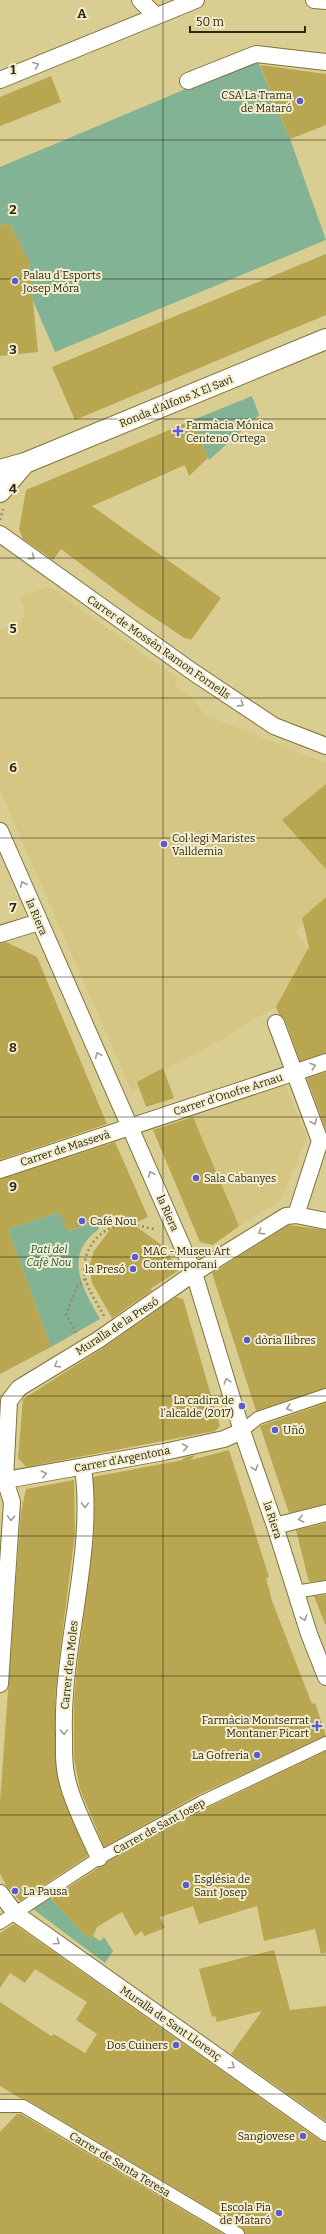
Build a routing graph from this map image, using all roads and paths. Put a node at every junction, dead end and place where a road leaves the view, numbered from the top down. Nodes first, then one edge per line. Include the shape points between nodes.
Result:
1 (140, 0) edge
2 (196, 0) edge
3 (314, 0) edge
4 (326, 1) edge
5 (156, 16) junction
6 (326, 62) edge
7 (0, 80) edge
8 (188, 81) dead end
9 (326, 339) edge
10 (25, 463) junction
11 (0, 470) edge
12 (0, 492) edge
13 (0, 534) edge
14 (326, 746) edge
15 (0, 830) edge
16 (39, 922) junction
17 (0, 934) edge
18 (276, 1023) dead end
19 (326, 1062) edge
20 (294, 1073) junction
21 (130, 1126) junction
22 (0, 1170) edge
23 (296, 1215) junction
24 (326, 1221) edge
25 (155, 1229) dead end
26 (194, 1273) junction
27 (85, 1278) junction
28 (104, 1316) dead end
29 (76, 1333) dead end
30 (326, 1395) edge
31 (242, 1431) junction
32 (83, 1467) junction
33 (2, 1478) edge
34 (326, 1514) edge
35 (275, 1526) junction
36 (326, 1587) edge
37 (295, 1592) junction
38 (326, 1677) edge
39 (0, 1684) edge
40 (326, 1743) edge
41 (99, 1858) junction
42 (0, 1893) edge
43 (15, 1913) junction
44 (0, 1923) edge
45 (0, 2106) edge
46 (326, 2133) edge
47 (238, 2234) edge

1 - 5 street
2 - 5 street
3 - 4 street
7 -> 5 street
6 - 8 street via 256,54
9 - 10 street, Ronda d'Alfons X El Savi
10 - 11 street, Ronda d'Alfons X El Savi
10 - 12 street
13 -> 14 street, Carrer de Mossèn Ramon Fornells via 192,672 274,726
16 -> 15 street, la Riera
16 - 17 street
21 -> 16 street, la Riera
18 - 20 street
20 -> 19 street, Carrer d'Onofre Arnau
20 - 21 street, Carrer d'Onofre Arnau
20 -> 23 street via 320,1141
21 - 22 street, Carrer de Massevà
26 -> 21 street, la Riera
23 - 24 street
23 -> 26 street, Muralla de la Presó via 286,1216
25 - 27 path via 130,1224 98,1236 86,1252
31 -> 26 street, la Riera
26 -> 33 street, Muralla de la Presó via 98,1340 13,1394 9,1401
27 - 28 path
27 - 29 path via 77,1287 66,1314
30 -> 31 street via 258,1418
32 -> 31 street, Carrer d'Argentona via 224,1439
31 -> 35 street, la Riera
33 -> 32 street, Carrer d'Argentona
32 -> 41 street, Carrer d'en Moles via 85,1544 66,1671 63,1720 68,1783
33 -> 39 street, Muralla de la Presó via 12,1502
34 -> 35 street
35 - 37 street, la Riera
36 - 37 street
37 -> 38 street, la Riera
40 - 41 street, Carrer de Sant Josep via 202,1802
41 - 43 street, Carrer de Sant Josep
42 - 43 street, Muralla de Sant Llorenç
43 - 44 street, Carrer de Sant Josep
43 -> 46 street, Muralla de Sant Llorenç
45 - 47 street, Carrer de Santa Teresa via 23,2106

